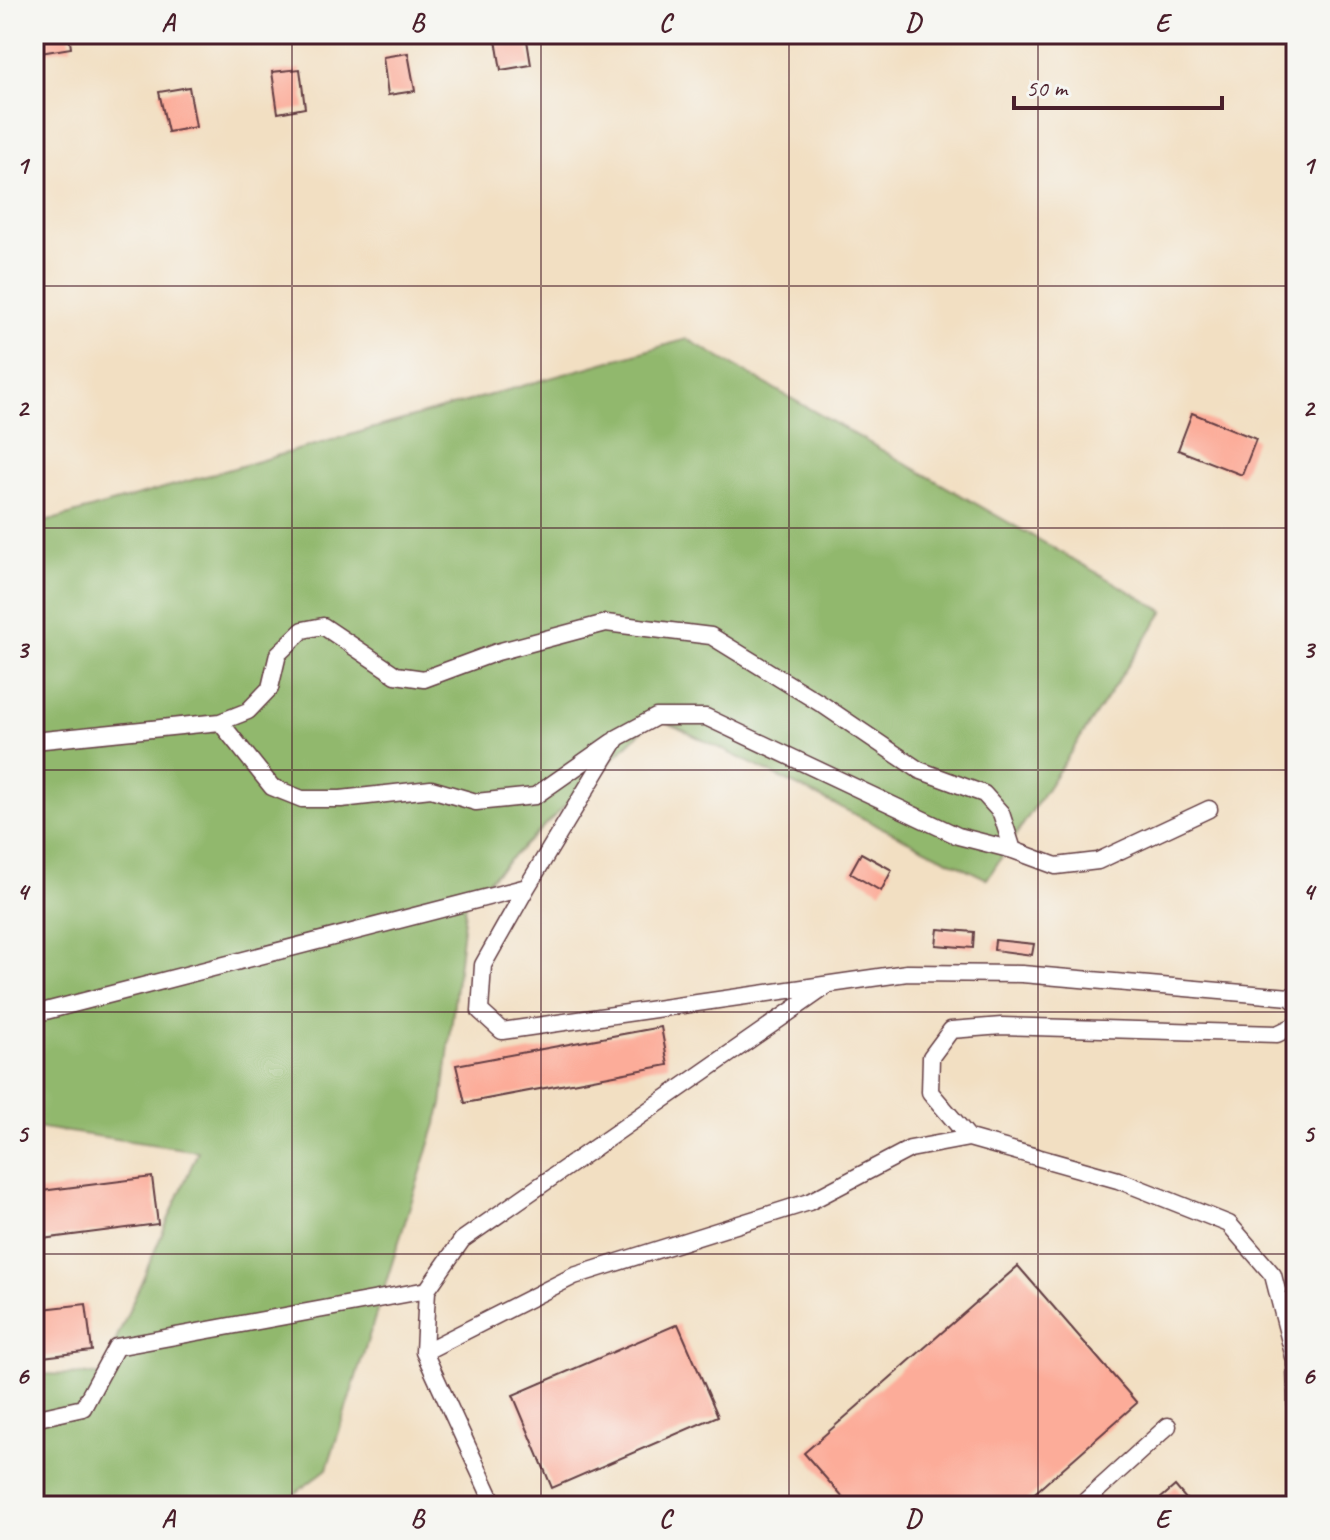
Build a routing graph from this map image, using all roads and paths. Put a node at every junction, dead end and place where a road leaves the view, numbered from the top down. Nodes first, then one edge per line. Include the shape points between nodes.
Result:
1 (220, 722) junction
2 (617, 738) junction
3 (34, 741) edge
4 (1209, 809) dead end
5 (1013, 850) junction
6 (527, 887) junction
7 (829, 984) junction
8 (1296, 1002) edge
9 (34, 1014) edge
10 (1296, 1025) edge
11 (969, 1138) junction
12 (427, 1290) junction
13 (424, 1352) junction
14 (1296, 1405) edge
15 (34, 1419) edge
16 (1168, 1426) dead end
17 (495, 1506) edge
18 (1080, 1506) edge

1 - 2 lane via 272,787 302,799 431,789 476,802 535,796
1 - 3 lane
1 - 5 lane via 248,711 270,688 278,654 303,630 323,626 396,675 424,679 497,652 606,623 711,636 919,770 984,794 1001,813
2 - 5 lane via 656,717 706,717 958,836
2 - 6 lane
4 - 5 lane via 1098,861 1056,866
6 - 7 lane via 483,965 480,1011 502,1031
6 - 9 lane
7 - 8 lane via 907,973 1022,974 1290,997
7 - 12 lane via 462,1240
10 - 11 lane via 1277,1034 1002,1026 951,1030 931,1057 930,1092
11 - 13 lane via 910,1149 809,1202 574,1276
11 - 14 lane via 1118,1180 1229,1224 1273,1275 1295,1361
12 - 13 lane
12 - 15 lane via 116,1347 83,1408
13 - 17 lane
16 - 18 lane

